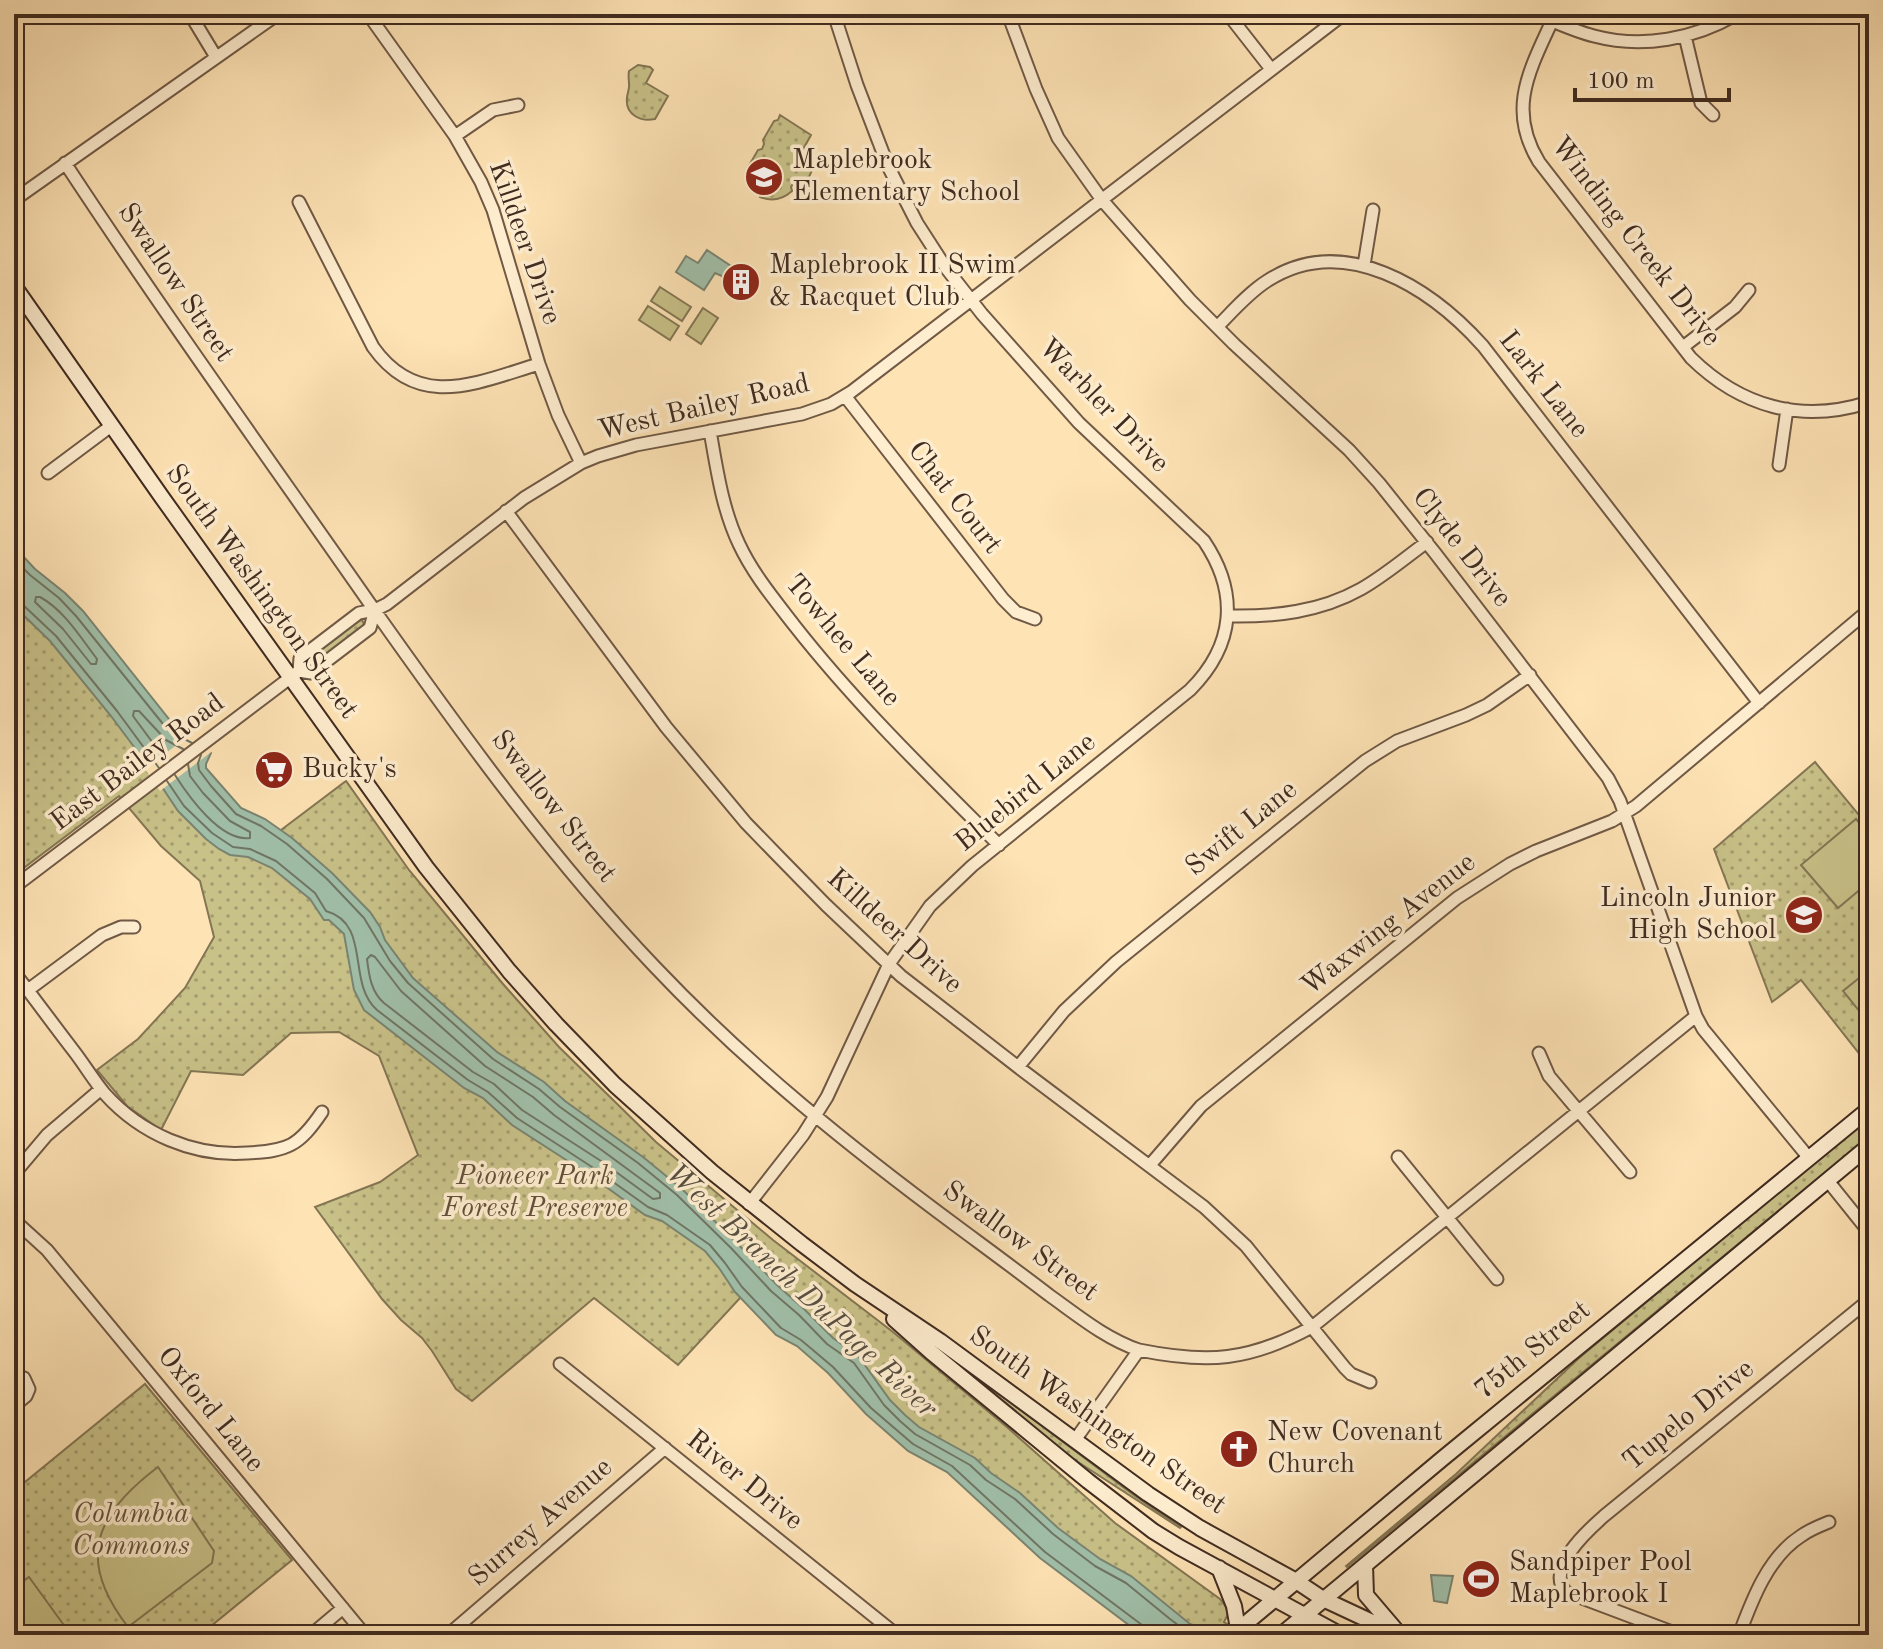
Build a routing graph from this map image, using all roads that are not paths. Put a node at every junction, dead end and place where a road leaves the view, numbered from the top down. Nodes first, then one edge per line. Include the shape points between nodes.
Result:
1 (190, 14) edge
2 (278, 14) edge
3 (368, 14) edge
4 (834, 14) edge
5 (1008, 14) edge
6 (1228, 14) edge
7 (1344, 14) edge
8 (1536, 14) edge
9 (1737, 14) edge
10 (1552, 21) junction
11 (1685, 36) junction
12 (216, 57) junction
13 (1271, 69) junction
14 (518, 105) dead end
15 (1713, 115) dead end
16 (455, 136) junction
17 (1869, 144) edge
18 (65, 163) junction
19 (1869, 182) edge
20 (14, 200) edge
21 (1102, 200) junction
22 (299, 202) dead end
23 (1373, 210) dead end
24 (1364, 265) junction
25 (14, 286) edge
26 (1749, 290) dead end
27 (972, 301) junction
28 (1217, 327) junction
29 (1683, 347) junction
30 (539, 364) junction
31 (845, 396) junction
32 (1869, 402) edge
33 (1787, 409) junction
34 (111, 426) junction
35 (710, 431) junction
36 (581, 463) junction
37 (1779, 465) dead end
38 (48, 473) dead end
39 (506, 511) junction
40 (1427, 542) junction
41 (375, 610) junction
42 (1869, 610) edge
43 (1228, 616) junction
44 (1035, 619) dead end
45 (295, 674) junction
46 (1530, 675) junction
47 (1759, 703) junction
48 (1624, 814) junction
49 (999, 845) junction
50 (14, 887) edge
51 (134, 927) dead end
52 (889, 964) junction
53 (14, 972) edge
54 (28, 990) junction
55 (1696, 1016) junction
56 (1539, 1053) dead end
57 (1018, 1067) junction
58 (101, 1089) junction
59 (1869, 1109) edge
60 (322, 1112) dead end
61 (1579, 1112) junction
62 (815, 1117) junction
63 (1869, 1146) edge
64 (1398, 1157) dead end
65 (1809, 1158) junction
66 (1150, 1165) junction
67 (1630, 1172) dead end
68 (14, 1174) edge
69 (1828, 1181) junction
70 (749, 1204) junction
71 (1448, 1218) junction
72 (14, 1220) edge
73 (1869, 1232) edge
74 (1497, 1279) dead end
75 (855, 1284) junction
76 (1869, 1300) edge
77 (1312, 1327) junction
78 (1139, 1350) junction
79 (560, 1364) dead end
80 (14, 1375) edge
81 (1370, 1382) dead end
82 (14, 1406) edge
83 (1075, 1440) junction
84 (665, 1448) junction
85 (1829, 1522) dead end
86 (1365, 1565) junction
87 (1219, 1568) junction
88 (1296, 1581) junction
89 (1275, 1599) junction
90 (1323, 1599) junction
91 (343, 1608) junction
92 (1303, 1616) junction
93 (1235, 1632) edge
94 (311, 1635) edge
95 (365, 1635) edge
96 (448, 1635) edge
97 (897, 1635) edge
98 (1281, 1635) edge
99 (1341, 1635) edge
100 (1400, 1635) edge
101 (1680, 1635) edge
102 (1739, 1635) edge

1 - 12 street
2 - 12 street
3 - 16 street, Killdeer Drive
4 - 27 street, Warbler Drive via 907,206
5 - 21 street, Clyde Drive via 1058,138
6 - 13 street
7 - 13 street, West Bailey Road
8 - 10 street
9 - 11 street
10 - 11 street via 1617,40
10 - 29 street, Winding Creek Drive via 1522,99 1529,143
11 - 15 street via 1701,103
12 - 18 street
13 - 21 street, West Bailey Road
14 - 16 street via 493,110
16 - 30 street, Killdeer Drive via 493,210
17 - 19 street
18 - 20 street
18 - 41 street, Swallow Street
21 - 27 street, West Bailey Road
21 - 28 street, Clyde Drive
22 - 30 street via 373,347 397,371 425,386 451,388
23 - 24 street
24 - 28 street, Lark Lane via 1322,262 1290,270 1267,281
24 - 47 street, Lark Lane via 1422,293 1477,339
25 - 34 main road, South Washington Street
26 - 29 street
27 - 31 street, West Bailey Road
27 - 43 street, Warbler Drive via 1079,423 1204,541 1223,577
28 - 40 street, Clyde Drive via 1349,450
29 - 33 street, Winding Creek Drive via 1729,389
30 - 36 street, Killdeer Drive
31 - 35 street, West Bailey Road via 802,414
31 - 44 street, Chat Court via 1003,599 1016,612
32 - 33 street, Winding Creek Drive via 1825,411
33 - 37 street
34 - 38 street
34 - 45 main road, South Washington Street
35 - 36 street, West Bailey Road via 636,445
35 - 49 street, Towhee Lane via 728,517 766,588 872,715
36 - 39 street, West Bailey Road
39 - 41 street, West Bailey Road
39 - 52 street, Killdeer Drive via 700,769 780,858
40 - 43 street via 1371,583 1327,605 1284,614
40 - 46 street, Clyde Drive
41 - 45 street, West Bailey Road via 359,613 300,658
41 - 45 street, West Bailey Road via 370,628 311,673
41 - 62 street, Swallow Street via 528,818 602,908 709,1021
42 - 47 street, Waxwing Avenue
43 - 49 street, Bluebird Lane via 1216,656 1199,681
45 - 50 street, East Bailey Road
45 - 70 main road, South Washington Street via 426,867 509,971 615,1085
46 - 48 street, Clyde Drive via 1608,778
46 - 57 street, Swift Lane via 1487,705 1397,741 1365,761 1116,962 1064,1011
47 - 48 street, Waxwing Avenue
48 - 55 street, Clyde Drive
48 - 66 street, Waxwing Avenue via 1510,864 1457,898 1201,1106
49 - 52 street, Bluebird Lane via 930,906
51 - 54 street via 102,935
52 - 57 street, Killdeer Drive
52 - 62 street, Bluebird Lane
53 - 54 street
54 - 58 street
55 - 61 street, Swallow Street
55 - 65 street, Clyde Drive
56 - 61 street via 1549,1076
57 - 66 street, Killdeer Drive
58 - 60 street via 153,1132 225,1154 295,1143
58 - 68 street via 47,1135
59 - 65 main road, 75th Street
61 - 67 street
61 - 71 street, Swallow Street
62 - 70 street, Bluebird Lane
62 - 78 street, Swallow Street via 1078,1317
63 - 69 main road, 75th Street
64 - 71 street
65 - 88 main road, 75th Street
66 - 77 street, Killdeer Drive via 1237,1236
69 - 73 street
69 - 86 main road, 75th Street
70 - 75 main road, South Washington Street
71 - 74 street
71 - 77 street, Swallow Street
72 - 91 street, Oxford Lane via 47,1250
75 - 83 main road, South Washington Street
75 - 87 main road, South Washington Street via 1120,1507
76 - 101 street, Tupelo Drive via 1604,1516 1562,1567 1559,1583 1566,1592
77 - 78 street, Swallow Street via 1234,1357 1198,1359
77 - 81 street, Killdeer Drive via 1351,1374
78 - 83 street
79 - 84 street, River Drive
80 - 82 street via 24,1378 29,1389
83 - 88 main road, South Washington Street via 1200,1528
84 - 96 street, Surrey Avenue
84 - 97 street, River Drive
85 - 102 street via 1800,1536 1778,1557
86 - 90 main road, 75th Street
86 - 100 main road via 1366,1595
87 - 89 main road, South Washington Street
87 - 93 main road via 1234,1606
88 - 89 main road, 75th Street
88 - 90 main road, South Washington Street
89 - 92 main road, South Washington Street
89 - 93 main road, 75th Street
90 - 92 main road, 75th Street
90 - 100 main road, South Washington Street
91 - 94 street
91 - 95 street, Oxford Lane
92 - 98 main road, 75th Street
92 - 99 main road, South Washington Street

